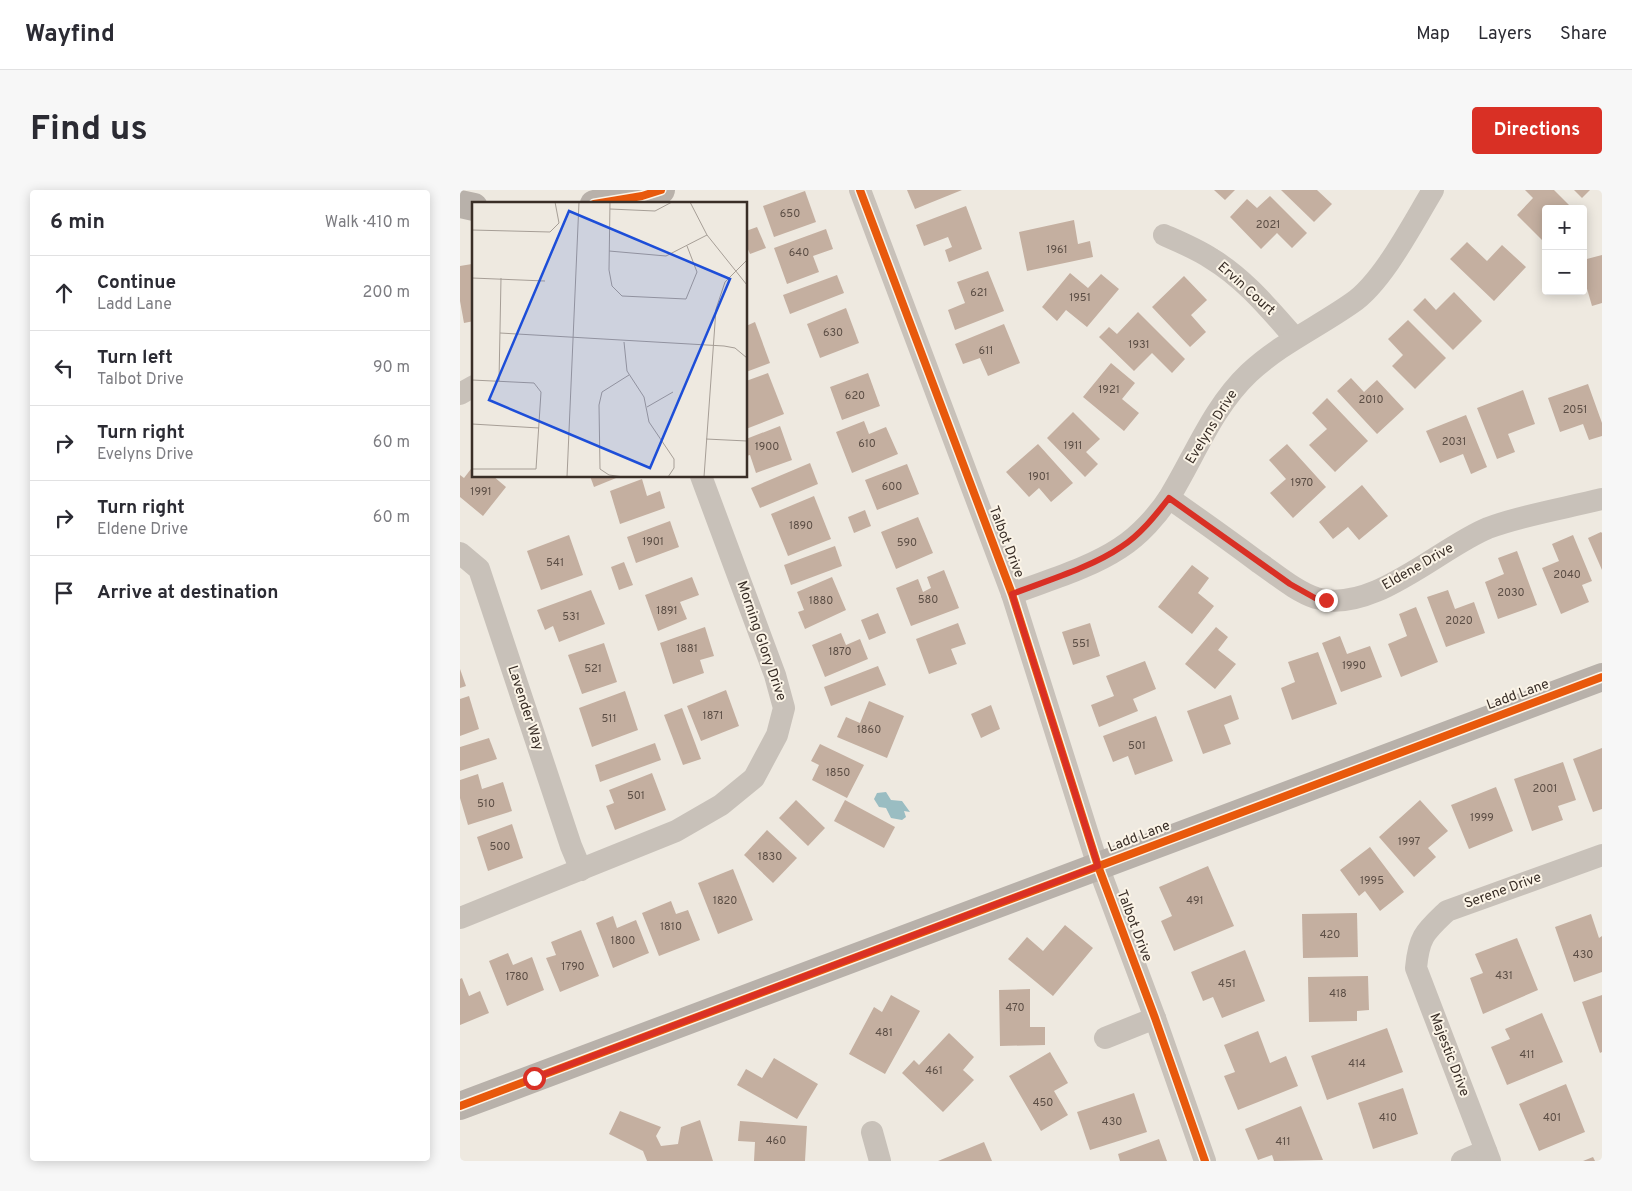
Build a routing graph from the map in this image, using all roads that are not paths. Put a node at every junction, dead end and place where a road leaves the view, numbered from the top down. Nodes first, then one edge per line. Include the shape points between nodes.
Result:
1 (661, 190) edge
2 (860, 190) edge
3 (1433, 190) edge
4 (606, 202) edge
5 (1164, 235) dead end
6 (1296, 338) junction
7 (472, 387) edge
8 (460, 394) edge
9 (703, 478) edge
10 (1169, 498) junction
11 (1602, 499) edge
12 (460, 553) edge
13 (1012, 594) junction
14 (1602, 676) edge
15 (1602, 855) edge
16 (1098, 866) junction
17 (581, 870) junction
18 (460, 918) edge
19 (1418, 947) joint
20 (1155, 1018) junction
21 (1105, 1038) dead end
22 (460, 1106) edge
23 (872, 1132) dead end
24 (1488, 1156) edge
25 (880, 1161) edge
26 (1205, 1161) edge
27 (1462, 1161) edge

1 - 4 street
2 - 13 street, Talbot Drive
3 - 6 street, Evelyns Drive via 1365,292
5 - 6 street, Ervin Court via 1212,259 1230,272 1254,292
6 - 10 street, Evelyns Drive via 1273,352 1229,395
7 - 8 street
9 - 17 street, Morning Glory Drive via 775,675 784,708 777,735 754,778 721,805 676,831
10 - 11 street, Eldene Drive via 1290,584 1315,598 1338,600 1360,597 1388,587 1487,528
10 - 13 street, Evelyns Drive via 1155,516 1120,548
12 - 17 street, Lavender Way via 479,569
13 - 16 street, Talbot Drive
14 - 16 street, Ladd Lane
15 - 19 street, Serene Drive via 1448,911 1427,930
16 - 20 street, Talbot Drive
16 - 22 street, Ladd Lane
17 - 18 street, Morning Glory Drive
19 - 24 street, Majestic Drive via 1416,968
20 - 21 street
20 - 26 street, Talbot Drive
23 - 25 street
24 - 27 street

